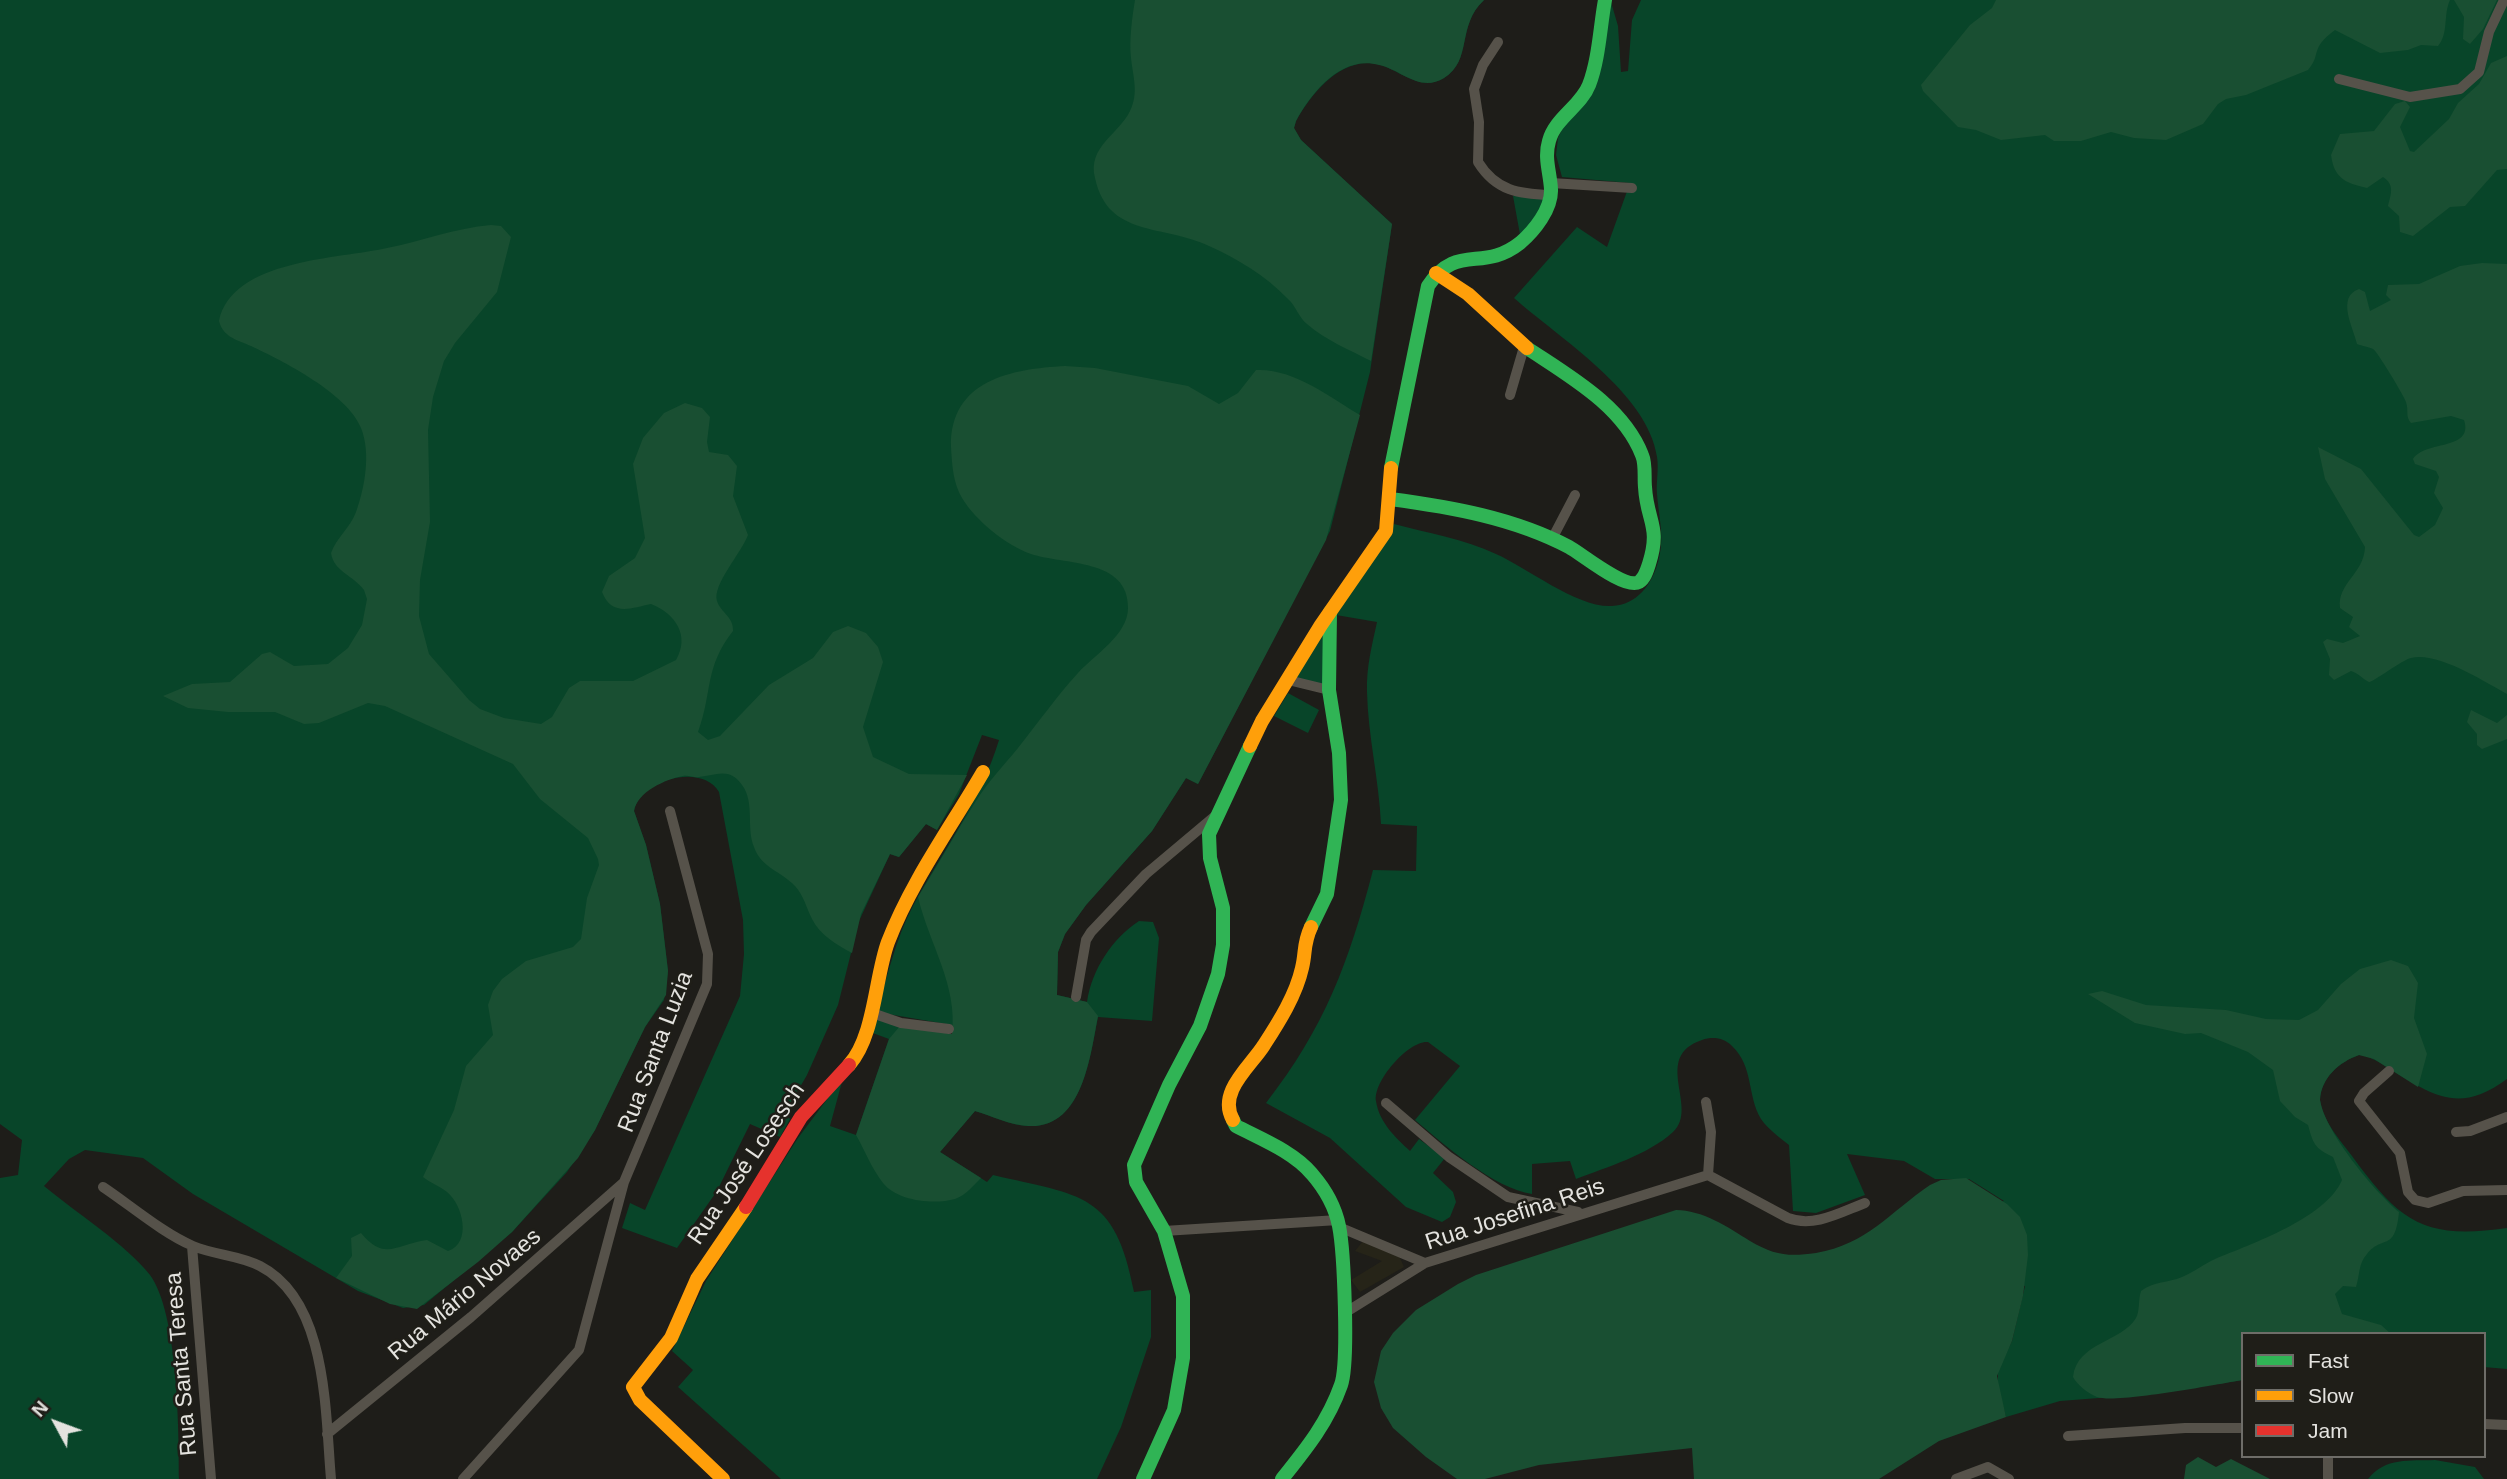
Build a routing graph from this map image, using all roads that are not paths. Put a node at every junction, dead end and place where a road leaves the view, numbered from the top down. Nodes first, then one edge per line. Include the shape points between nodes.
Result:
1 (1605, 0) edge
2 (2504, 0) edge
3 (1498, 42) dead end
4 (2339, 79) dead end
5 (1633, 188) dead end
6 (1550, 189) junction
7 (1436, 273) junction
8 (1524, 347) junction
9 (1510, 395) dead end
10 (1575, 495) dead end
11 (1390, 499) junction
12 (1552, 540) junction
13 (1330, 612) junction
14 (1288, 680) junction
15 (1329, 690) junction
16 (983, 772) dead end
17 (670, 811) dead end
18 (1215, 816) junction
19 (1076, 997) dead end
20 (872, 1013) junction
21 (949, 1029) dead end
22 (2389, 1072) dead end
23 (1706, 1102) dead end
24 (1386, 1103) dead end
25 (2507, 1117) edge
26 (2456, 1132) dead end
27 (1708, 1174) junction
28 (624, 1182) junction
29 (103, 1188) dead end
30 (2507, 1190) edge
31 (1865, 1203) dead end
32 (1582, 1212) junction
33 (1339, 1223) junction
34 (1164, 1231) junction
35 (191, 1246) junction
36 (1425, 1263) junction
37 (1343, 1314) junction
38 (2486, 1424) edge
39 (2507, 1425) edge
40 (2241, 1428) edge
41 (327, 1434) junction
42 (2067, 1436) dead end
43 (2328, 1458) edge
44 (211, 1479) edge
45 (331, 1479) edge
46 (463, 1479) edge
47 (723, 1479) edge
48 (1143, 1479) edge
49 (1282, 1479) edge
50 (1956, 1479) edge
51 (2009, 1479) edge
52 (2328, 1479) edge

1 - 6 street via 1589,86 1549,140
2 - 4 street via 2489,32 2479,72 2460,89 2410,97
3 - 6 street via 1474,89 1478,162 1494,182 1510,192
5 - 6 street
6 - 7 street via 1540,222 1513,249 1492,259 1452,261
7 - 8 street via 1468,294
7 - 11 street via 1427,291 1388,484
8 - 9 street
8 - 12 street via 1611,408 1642,453 1647,504 1657,536 1645,575 1635,584 1615,578 1583,554
10 - 12 street
11 - 12 street via 1455,508
11 - 13 street via 1385,531
13 - 14 street
13 - 15 street
14 - 15 street
14 - 18 street via 1262,721
15 - 33 street via 1341,800 1327,894 1303,944 1299,981 1263,1047 1237,1079 1229,1113 1236,1126 1282,1150 1311,1172
16 - 20 street, Rua José Losesch via 897,920
17 - 28 street, Rua Santa Luzia via 709,971
18 - 19 street via 1146,874 1091,932
18 - 34 street via 1208,846 1223,908 1218,974 1200,1026 1134,1165 1136,1182
20 - 21 street via 901,1023
20 - 47 street, Rua José Losesch via 853,1060 801,1117 697,1279 671,1338 633,1387 640,1400
22 - 30 street via 2364,1093 2360,1103 2400,1153 2415,1200 2428,1203 2463,1191
23 - 27 street via 1711,1132
24 - 32 street via 1449,1157 1508,1197
25 - 26 street
27 - 31 street via 1800,1222
27 - 32 street, Rua Josefina Reis
28 - 41 street, Rua Mário Novaes via 471,1317
28 - 46 street, Rua Santa Luzia via 579,1350
29 - 35 street
32 - 36 street, Rua Josefina Reis
33 - 34 street
33 - 36 street
33 - 37 street
34 - 48 street via 1182,1284 1183,1358 1170,1424
35 - 41 street via 258,1265 294,1294 315,1341
35 - 44 street, Rua Santa Teresa
36 - 37 street, Rua Josefina Reis
37 - 49 street via 1345,1356 1338,1395 1324,1426
38 - 39 street
40 - 42 street
41 - 45 street
43 - 52 street
50 - 51 street via 1988,1467

